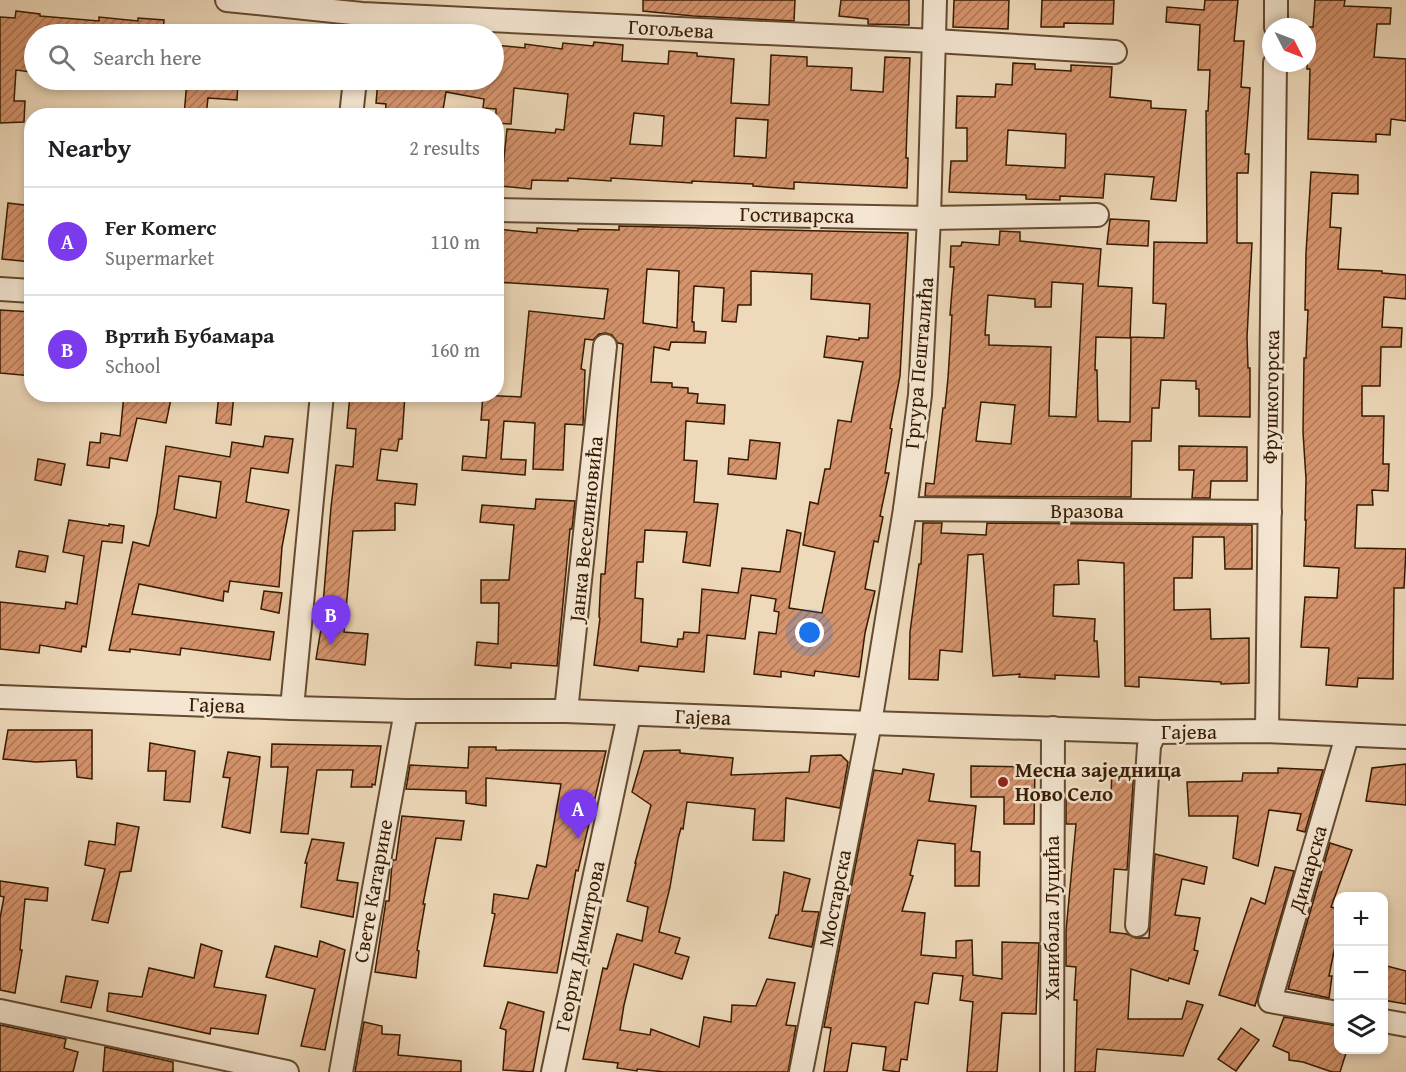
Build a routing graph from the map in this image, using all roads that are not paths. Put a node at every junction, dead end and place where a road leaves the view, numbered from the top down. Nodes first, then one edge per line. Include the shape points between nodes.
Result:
1 (227, 0) edge
2 (935, 0) edge
3 (1276, 0) edge
4 (362, 16) edge
5 (1276, 18) edge
6 (935, 41) junction
7 (1115, 52) dead end
8 (1275, 72) edge
9 (354, 90) edge
10 (352, 108) edge
11 (504, 210) edge
12 (1097, 215) dead end
13 (930, 218) junction
14 (0, 289) edge
15 (24, 290) edge
16 (605, 346) dead end
17 (321, 402) edge
18 (905, 509) junction
19 (1270, 512) junction
20 (0, 697) edge
21 (292, 708) junction
22 (406, 711) junction
23 (566, 711) junction
24 (629, 715) junction
25 (870, 723) junction
26 (1053, 728) junction
27 (1267, 731) junction
28 (1155, 732) junction
29 (1347, 736) junction
30 (1406, 737) edge
31 (1137, 925) dead end
32 (0, 1011) edge
33 (1334, 1012) edge
34 (1388, 1022) edge
35 (1406, 1025) edge
36 (287, 1072) edge
37 (341, 1072) edge
38 (553, 1072) edge
39 (801, 1072) edge
40 (1052, 1072) edge

1 - 4 street, Гогољева
2 - 6 street, Гргура Пешталића
3 - 5 street
4 - 6 street, Гогољева
6 - 7 street, Гогољева
6 - 13 street, Гргура Пешталића
8 - 19 street, Фрушкогорска
9 - 10 street
11 - 13 street, Гостиварска
12 - 13 street, Гостиварска
13 - 18 street, Гргура Пешталића via 920,395
14 - 15 street
16 - 23 street, Јанка Веселиновића
17 - 21 street
18 - 19 street, Вразова
18 - 25 street, Гргура Пешталића
19 - 27 street, Фрушкогорска
20 - 21 street, Гајева
21 - 22 street, Гајева
22 - 23 street, Гајева
22 - 37 street, Свете Катарине
23 - 24 street, Гајева
24 - 25 street, Гајева
24 - 38 street, Георги Димитрова
25 - 26 street, Гајева
25 - 39 street, Мостарска
26 - 28 street, Гајева
26 - 40 street, Ханибала Луцића
27 - 28 street, Гајева
27 - 29 street, Гајева
28 - 31 street via 1149,746
29 - 30 street, Гајева
29 - 33 street, Динарска via 1270,1001
32 - 36 street
34 - 35 street

